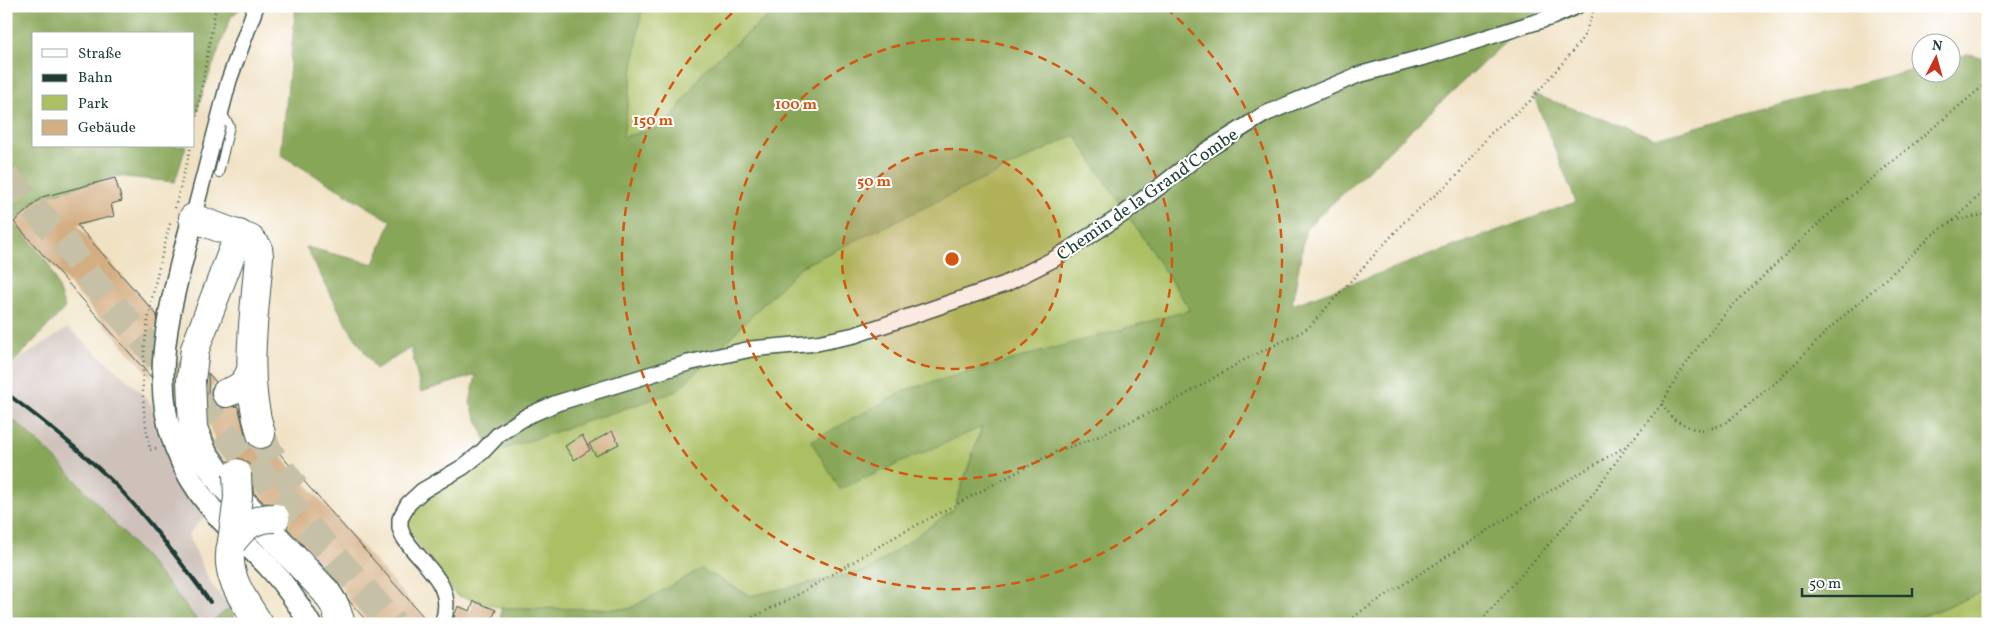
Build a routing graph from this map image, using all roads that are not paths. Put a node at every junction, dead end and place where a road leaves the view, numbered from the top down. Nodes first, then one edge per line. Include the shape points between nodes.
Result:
1 (256, 6) edge
2 (1577, 6) edge
3 (219, 114) junction
4 (218, 173) dead end
5 (193, 218) junction
6 (239, 234) junction
7 (250, 370) junction
8 (226, 393) dead end
9 (261, 434) tunnel mouth
10 (237, 474) dead end
11 (275, 518) dead end
12 (232, 542) junction
13 (259, 624) edge
14 (310, 624) edge
15 (341, 624) edge
16 (442, 624) edge

1 - 3 street
2 - 16 street, Chemin de la Grand'Combe via 1454,48 1358,75 1265,114 1207,150 1125,213 1054,259 1005,284 855,335 817,343 751,349 688,364 557,403 527,416 499,434 464,467 418,494 401,514 403,536 444,590 446,607
3 - 4 lane via 230,126
3 - 5 street
5 - 6 highway
5 - 14 street via 163,350 163,398 169,431 190,479 206,502 269,567
6 - 7 highway via 253,242 259,251
6 - 15 highway via 195,348 191,380 193,428 202,452 224,484 326,592
7 - 8 highway via 242,386
7 - 9 highway
10 - 12 highway, bridge via 238,497
11 - 12 highway, bridge via 249,523
12 - 13 highway via 228,561 232,575

